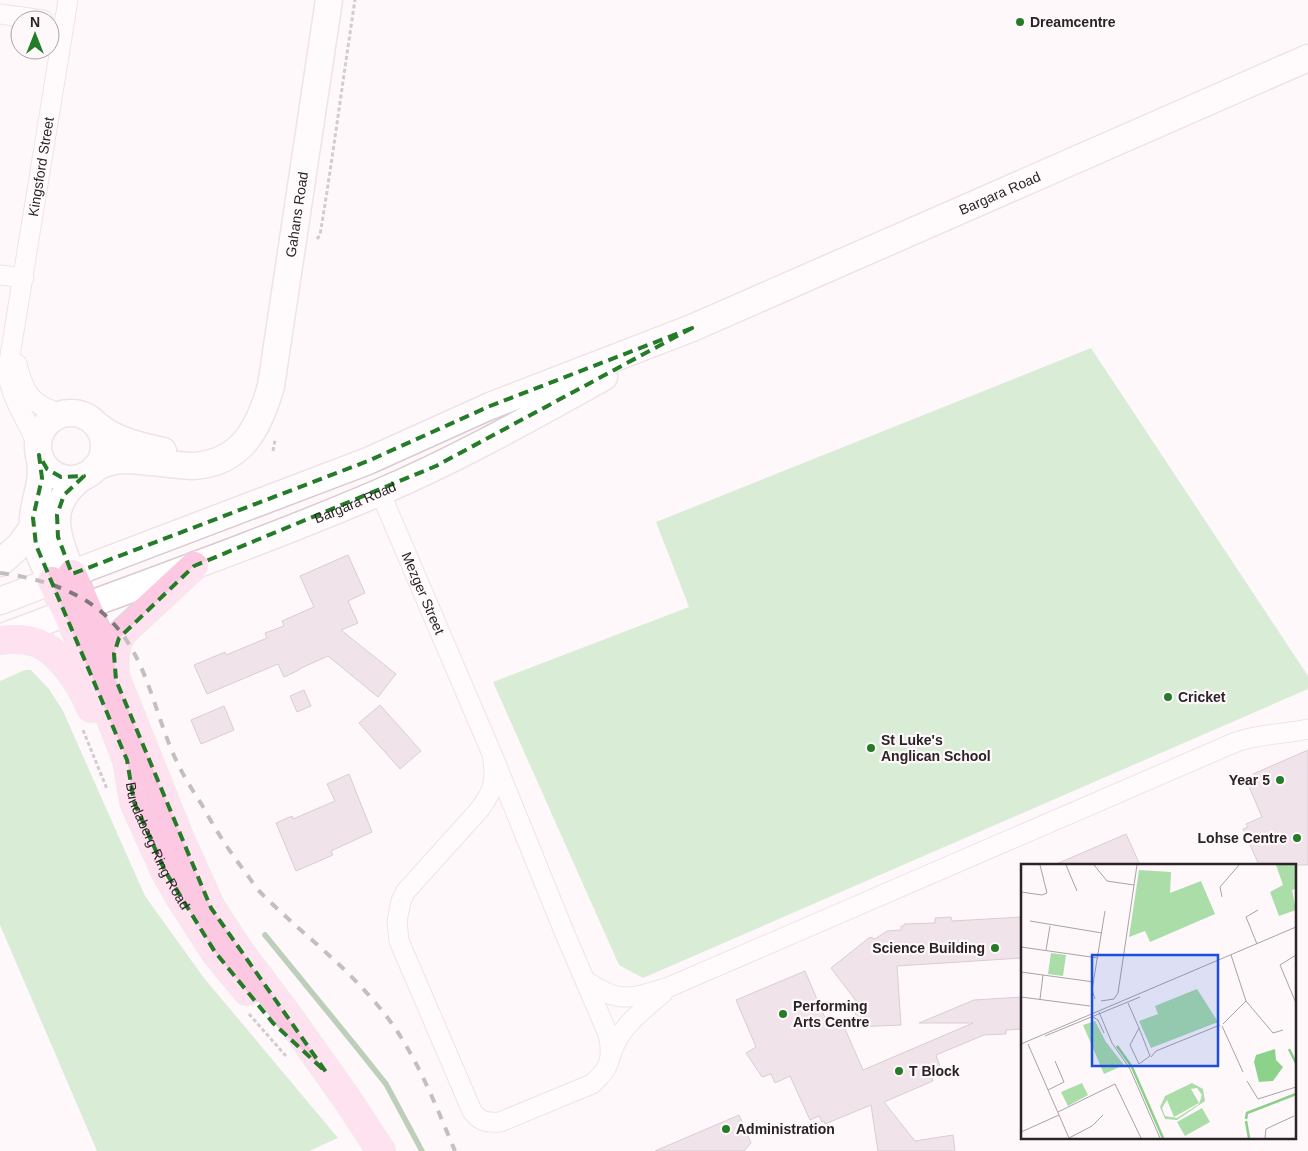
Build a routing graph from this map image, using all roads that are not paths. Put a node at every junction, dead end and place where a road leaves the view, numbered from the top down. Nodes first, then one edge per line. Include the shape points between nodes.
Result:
1 (68, 0) edge
2 (329, 0) edge
3 (60, 16) edge
4 (1308, 58) edge
5 (52, 60) edge
6 (0, 275) edge
7 (24, 278) junction
8 (692, 328) junction
9 (15, 332) junction
10 (63, 414) junction
11 (98, 426) junction
12 (255, 426) junction
13 (38, 452) junction
14 (368, 461) junction
15 (90, 472) junction
16 (380, 492) junction
17 (33, 527) junction
18 (0, 563) edge
19 (194, 566) junction
20 (62, 578) junction
21 (0, 601) edge
22 (77, 609) junction
23 (0, 639) edge
24 (116, 680) junction
25 (1308, 729) edge
26 (492, 754) junction
27 (134, 802) junction
28 (585, 980) junction
29 (669, 987) junction
30 (611, 1056) junction
31 (326, 1072) junction
32 (381, 1151) edge

1 - 3 street, Kingsford Street
2 - 12 main road, Gahans Road via 271,386
4 - 8 main road, Bargara Road
5 - 7 street, Kingsford Street
6 - 7 street
7 - 9 street, Kingsford Street
8 - 14 main road, Bargara Road via 490,406
8 - 16 main road, Bargara Road via 494,438
9 - 10 street, Kingsford Street via 17,363 26,390 36,403
9 - 13 street, Kingsford Street via 8,378
10 - 11 main road, Gahans Road via 82,415
10 - 13 main road via 54,417 42,430 38,438
11 - 12 main road, Gahans Road via 119,439 183,454 224,449 246,437
11 - 15 main road, Gahans Road via 104,440 103,455
12 - 15 main road, Gahans Road via 238,450 208,464 192,466 120,460 104,463
13 - 15 main road, Gahans Road via 47,469 61,477 76,478
13 - 17 main road via 42,478 34,507
14 - 16 main road
14 - 20 main road, Bargara Road
15 - 20 main road, Gahans Road via 64,495 57,515
16 - 19 main road, Bargara Road
16 - 26 street, Mezger Street
17 - 18 main road via 20,545
17 - 20 main road via 39,553
19 - 22 main road, Bargara Road
19 - 24 main road via 122,633 114,654
20 - 21 main road, Bargara Road
20 - 22 main road, Bundaberg Ring Road
22 - 23 main road, Bargara Road
22 - 24 main road, Bundaberg Ring Road
22 - 27 main road, Bundaberg Ring Road via 128,760
23 - 27 main road via 34,641 57,655 83,688 118,778
24 - 31 main road, Bundaberg Ring Road via 211,908
25 - 29 street via 1236,742
26 - 28 street, Mezger Street
26 - 30 street via 495,778 488,798 406,891 401,901 397,921 399,941 472,1111 481,1120 500,1122 592,1084 606,1069
27 - 31 main road, Bundaberg Ring Road via 180,899 215,952 273,1023
28 - 29 street via 616,997 629,998
28 - 30 street, Mezger Street via 608,1034
29 - 30 street via 643,1008 619,1034
31 - 32 main road, Bundaberg Ring Road

